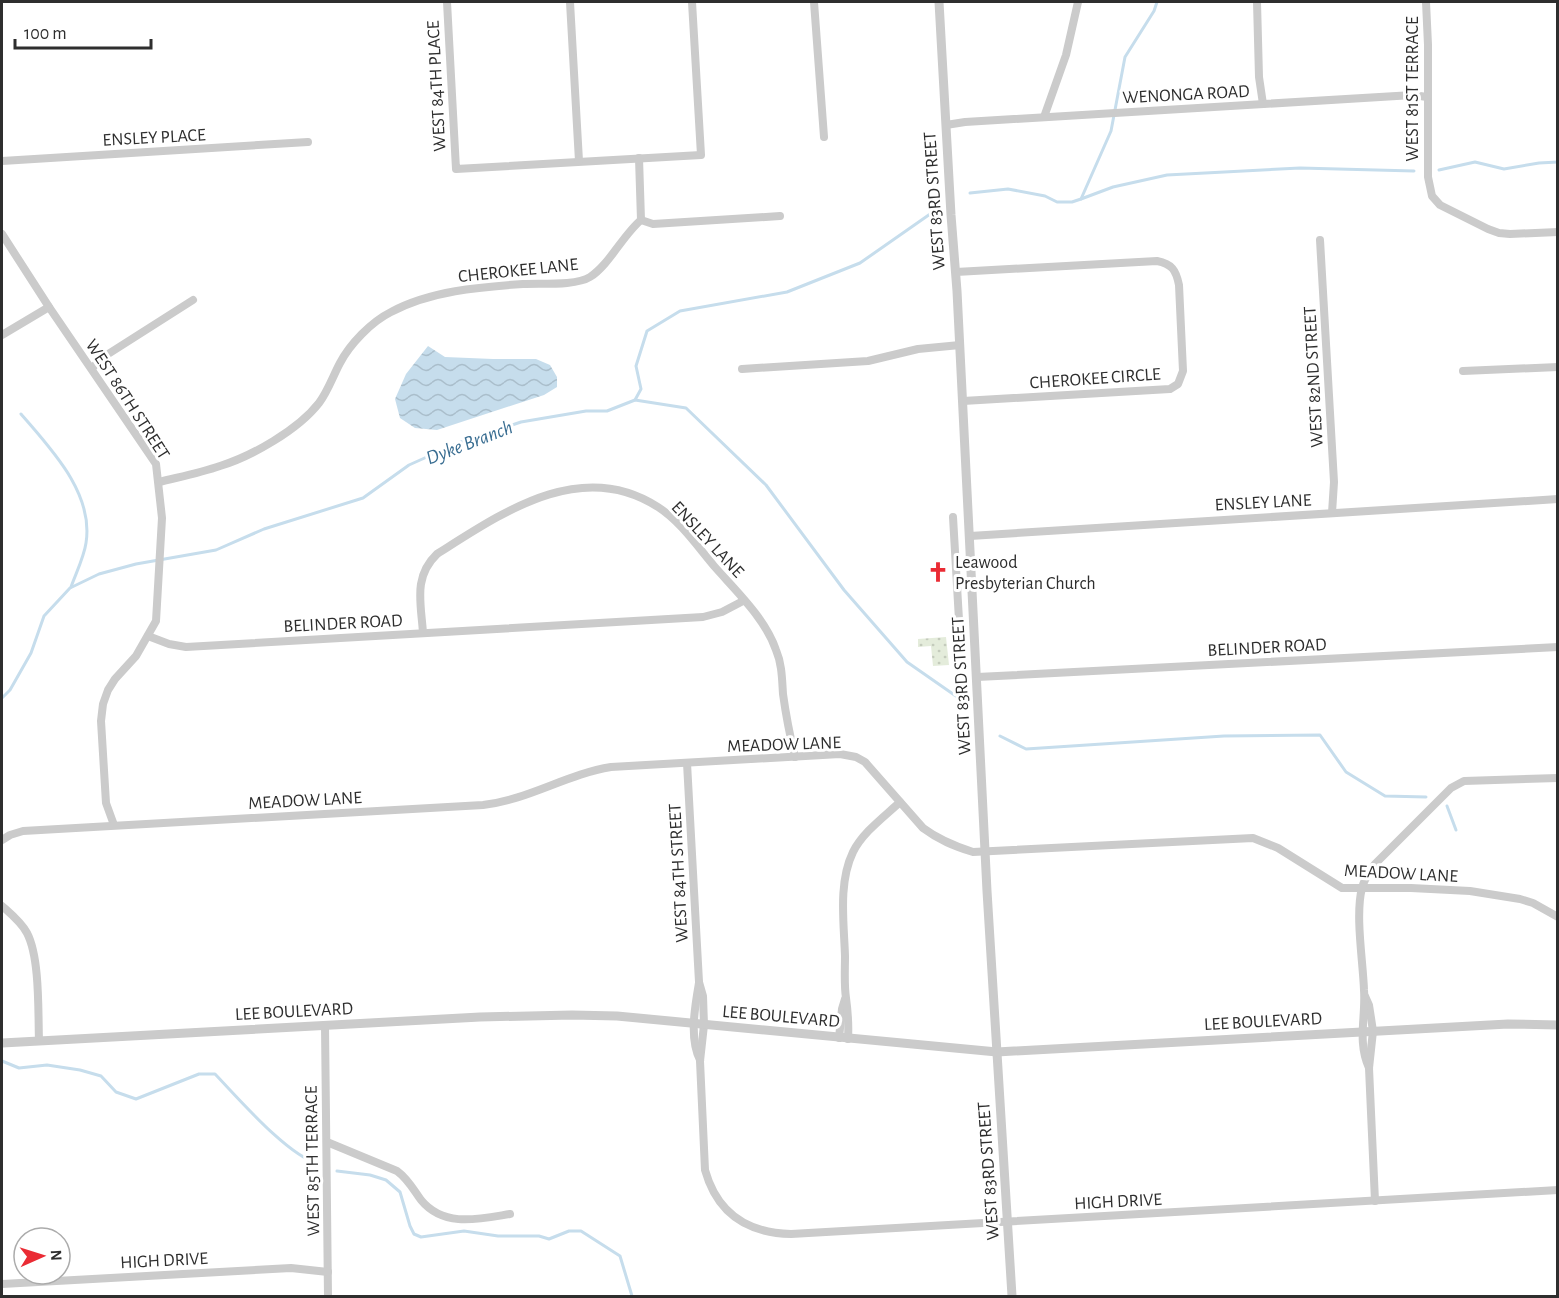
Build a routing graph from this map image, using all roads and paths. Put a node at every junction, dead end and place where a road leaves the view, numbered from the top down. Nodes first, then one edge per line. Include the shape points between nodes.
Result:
1 (447, 2) edge
2 (570, 2) edge
3 (692, 2) edge
4 (814, 2) edge
5 (939, 2) edge
6 (1078, 2) edge
7 (1257, 2) edge
8 (1426, 2) edge
9 (1427, 97) junction
10 (1263, 104) junction
11 (1044, 117) junction
12 (946, 125) junction
13 (824, 137) dead end
14 (308, 142) dead end
15 (639, 158) junction
16 (2, 161) edge
17 (579, 161) junction
18 (780, 216) dead end
19 (641, 220) junction
20 (1557, 232) edge
21 (2, 234) edge
22 (1320, 240) dead end
23 (956, 272) junction
24 (193, 300) dead end
25 (49, 307) junction
26 (2, 335) edge
27 (960, 345) junction
28 (92, 368) junction
29 (1557, 368) edge
30 (742, 369) dead end
31 (1463, 371) dead end
32 (963, 401) junction
33 (159, 482) junction
34 (1557, 499) edge
35 (1332, 513) junction
36 (953, 517) dead end
37 (970, 536) junction
38 (744, 601) junction
39 (959, 620) dead end
40 (423, 633) junction
41 (148, 636) junction
42 (1557, 647) edge
43 (977, 677) junction
44 (795, 757) junction
45 (687, 763) junction
46 (1557, 778) edge
47 (900, 802) junction
48 (114, 825) junction
49 (2, 840) edge
50 (986, 852) junction
51 (1362, 888) junction
52 (2, 906) edge
53 (1557, 917) edge
54 (1365, 994) junction
55 (1557, 1024) edge
56 (699, 1025) junction
57 (325, 1026) junction
58 (1372, 1031) junction
59 (1362, 1032) junction
60 (843, 1039) junction
61 (39, 1041) junction
62 (2, 1043) edge
63 (997, 1052) junction
64 (1369, 1068) junction
65 (327, 1142) junction
66 (706, 1176) joint
67 (1557, 1190) edge
68 (1376, 1200) junction
69 (510, 1214) dead end
70 (1009, 1221) junction
71 (328, 1272) junction
72 (2, 1284) edge
73 (328, 1296) edge
74 (1012, 1296) edge

1 - 17 street, WEST 84TH PLACE via 456,169
2 - 17 street
3 - 15 street via 701,155
4 - 13 street
5 - 12 street, WEST 83RD STREET
6 - 11 street via 1066,55
7 - 10 street
8 - 9 street, WEST 81ST TERRACE
9 - 10 street, WENONGA ROAD
9 - 20 street, WEST 81ST TERRACE via 1428,177 1432,196 1440,205 1499,233
10 - 11 street, WENONGA ROAD
11 - 12 street, WENONGA ROAD
12 - 23 street, WEST 83RD STREET
14 - 16 street, ENSLEY PLACE
15 - 17 street
15 - 19 street
18 - 19 street via 653,224
19 - 33 street, CHEROKEE LANE via 589,278 448,293 388,313 350,350 320,403 290,430 221,466
21 - 25 street, WEST 86TH STREET
22 - 35 street, WEST 82ND STREET via 1334,482
23 - 27 street, WEST 83RD STREET
23 - 32 street, CHEROKEE CIRCLE via 1157,261 1169,264 1179,285 1183,371 1178,384 1170,389
24 - 28 street
25 - 26 street
25 - 28 street, WEST 86TH STREET
27 - 30 street via 868,361
27 - 32 street, WEST 83RD STREET
28 - 33 street, WEST 86TH STREET via 156,464
29 - 31 street
32 - 37 street, WEST 83RD STREET
33 - 41 street, WEST 86TH STREET via 159,583 156,621
34 - 35 street, ENSLEY LANE
35 - 37 street, ENSLEY LANE
36 - 39 street
37 - 43 street, WEST 83RD STREET
38 - 40 street, BELINDER ROAD via 703,617
38 - 40 street, ENSLEY LANE via 682,528 658,507 616,490 575,489 519,504 429,562 420,581
38 - 44 street, ENSLEY LANE via 764,626 778,656
40 - 41 street, BELINDER ROAD via 186,646
41 - 48 street via 115,678 103,704 106,803
42 - 43 street, BELINDER ROAD
43 - 50 street, WEST 83RD STREET
44 - 45 street, MEADOW LANE
44 - 47 street, MEADOW LANE via 856,757 878,775
45 - 48 street, MEADOW LANE via 601,769 491,804
45 - 56 street, WEST 84TH STREET via 699,982 703,996
46 - 51 street via 1464,781 1451,788 1375,864
47 - 50 street, MEADOW LANE via 935,837 973,852
47 - 60 street via 864,837 848,865 844,885
48 - 49 street, MEADOW LANE via 23,831
50 - 51 street, MEADOW LANE via 1253,838 1278,848 1342,888
50 - 63 street, WEST 83RD STREET
51 - 53 street, MEADOW LANE via 1470,891 1520,899
51 - 54 street
52 - 61 street via 18,920 32,944
54 - 58 street
54 - 59 street
55 - 58 street, LEE BOULEVARD
56 - 57 street, LEE BOULEVARD via 572,1014
56 - 60 street, LEE BOULEVARD
56 - 66 street, WEST 84TH STREET
57 - 61 street, LEE BOULEVARD
57 - 65 street, WEST 85TH TERRACE
58 - 59 street, LEE BOULEVARD
58 - 64 street
59 - 63 street, LEE BOULEVARD
59 - 64 street
60 - 63 street, LEE BOULEVARD
61 - 62 street, LEE BOULEVARD
63 - 70 street, WEST 83RD STREET
64 - 68 street
65 - 69 street via 397,1171 422,1201 447,1219
65 - 71 street, WEST 85TH TERRACE
66 - 70 street, HIGH DRIVE via 731,1214 746,1225 774,1233
67 - 68 street, HIGH DRIVE
68 - 70 street, HIGH DRIVE
70 - 74 street, WEST 83RD STREET
71 - 72 street, HIGH DRIVE via 291,1268
71 - 73 street, WEST 85TH TERRACE

